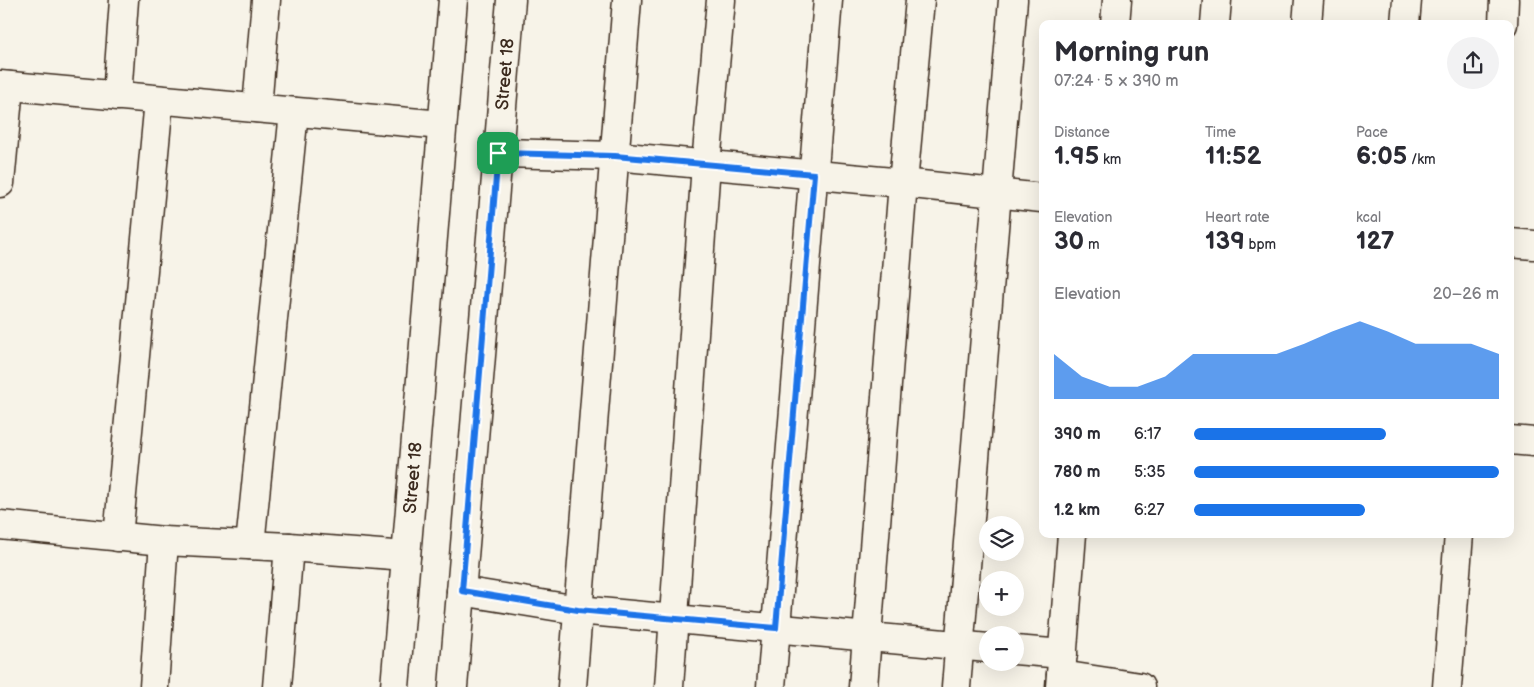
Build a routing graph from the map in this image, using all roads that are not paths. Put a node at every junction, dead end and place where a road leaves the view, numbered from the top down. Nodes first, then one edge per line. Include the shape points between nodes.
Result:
1 (124, 0) edge
2 (266, 0) edge
3 (453, 0) edge
4 (511, 0) edge
5 (627, 0) edge
6 (721, 0) edge
7 (828, 0) edge
8 (920, 0) edge
9 (1013, 0) edge
10 (1117, 0) edge
11 (1217, 0) edge
12 (1309, 0) edge
13 (1407, 0) edge
14 (1504, 0) edge
15 (1115, 20) edge
16 (1215, 20) edge
17 (1307, 20) edge
18 (1406, 20) edge
19 (1503, 20) edge
20 (5, 86) edge
21 (117, 96) junction
22 (159, 100) junction
23 (257, 108) junction
24 (294, 112) junction
25 (442, 125) junction
26 (498, 153) junction
27 (615, 156) junction
28 (706, 164) junction
29 (814, 174) junction
30 (0, 183) edge
31 (903, 183) junction
32 (997, 193) junction
33 (1039, 198) edge
34 (1514, 243) edge
35 (1534, 245) edge
36 (1514, 440) edge
37 (1534, 442) edge
38 (0, 525) edge
39 (118, 537) junction
40 (1072, 538) edge
41 (1459, 538) edge
42 (164, 541) junction
43 (250, 545) junction
44 (289, 547) junction
45 (406, 556) junction
46 (462, 591) junction
47 (578, 610) junction
48 (674, 618) junction
49 (776, 628) junction
50 (867, 638) junction
51 (960, 646) junction
52 (979, 647) edge
53 (1024, 654) edge
54 (1062, 672) edge
55 (154, 687) edge
56 (277, 687) edge
57 (398, 687) edge
58 (453, 687) edge
59 (572, 687) edge
60 (670, 687) edge
61 (771, 687) edge
62 (863, 687) edge
63 (956, 687) edge
64 (1140, 687) edge
65 (1447, 687) edge

1 - 21 street
2 - 23 street
3 - 25 street, Street 18
4 - 26 street, Street 18
5 - 27 street
6 - 28 street
7 - 29 street
8 - 31 street
9 - 32 street
10 - 15 street
11 - 16 street
12 - 17 street
13 - 18 street
14 - 19 street
20 - 21 street
20 - 30 street
21 - 22 street
22 - 23 street
22 - 39 street
23 - 24 street
24 - 25 street
24 - 43 street
25 - 45 street, Street 18
26 - 27 street
26 - 46 street, Street 18
27 - 28 street
27 - 47 street
28 - 29 street
28 - 48 street
29 - 31 street
29 - 49 street
31 - 32 street
31 - 50 street
32 - 33 street
32 - 51 street
34 - 35 street
36 - 37 street
38 - 39 street
39 - 42 street
40 - 54 street
41 - 65 street
42 - 43 street
42 - 55 street
43 - 44 street
44 - 45 street
44 - 56 street
45 - 57 street, Street 18
46 - 47 street
46 - 58 street, Street 18
47 - 48 street
47 - 59 street
48 - 49 street
48 - 60 street
49 - 50 street
49 - 61 street
50 - 51 street
50 - 62 street
51 - 52 street
51 - 63 street
53 - 54 street
54 - 64 street

